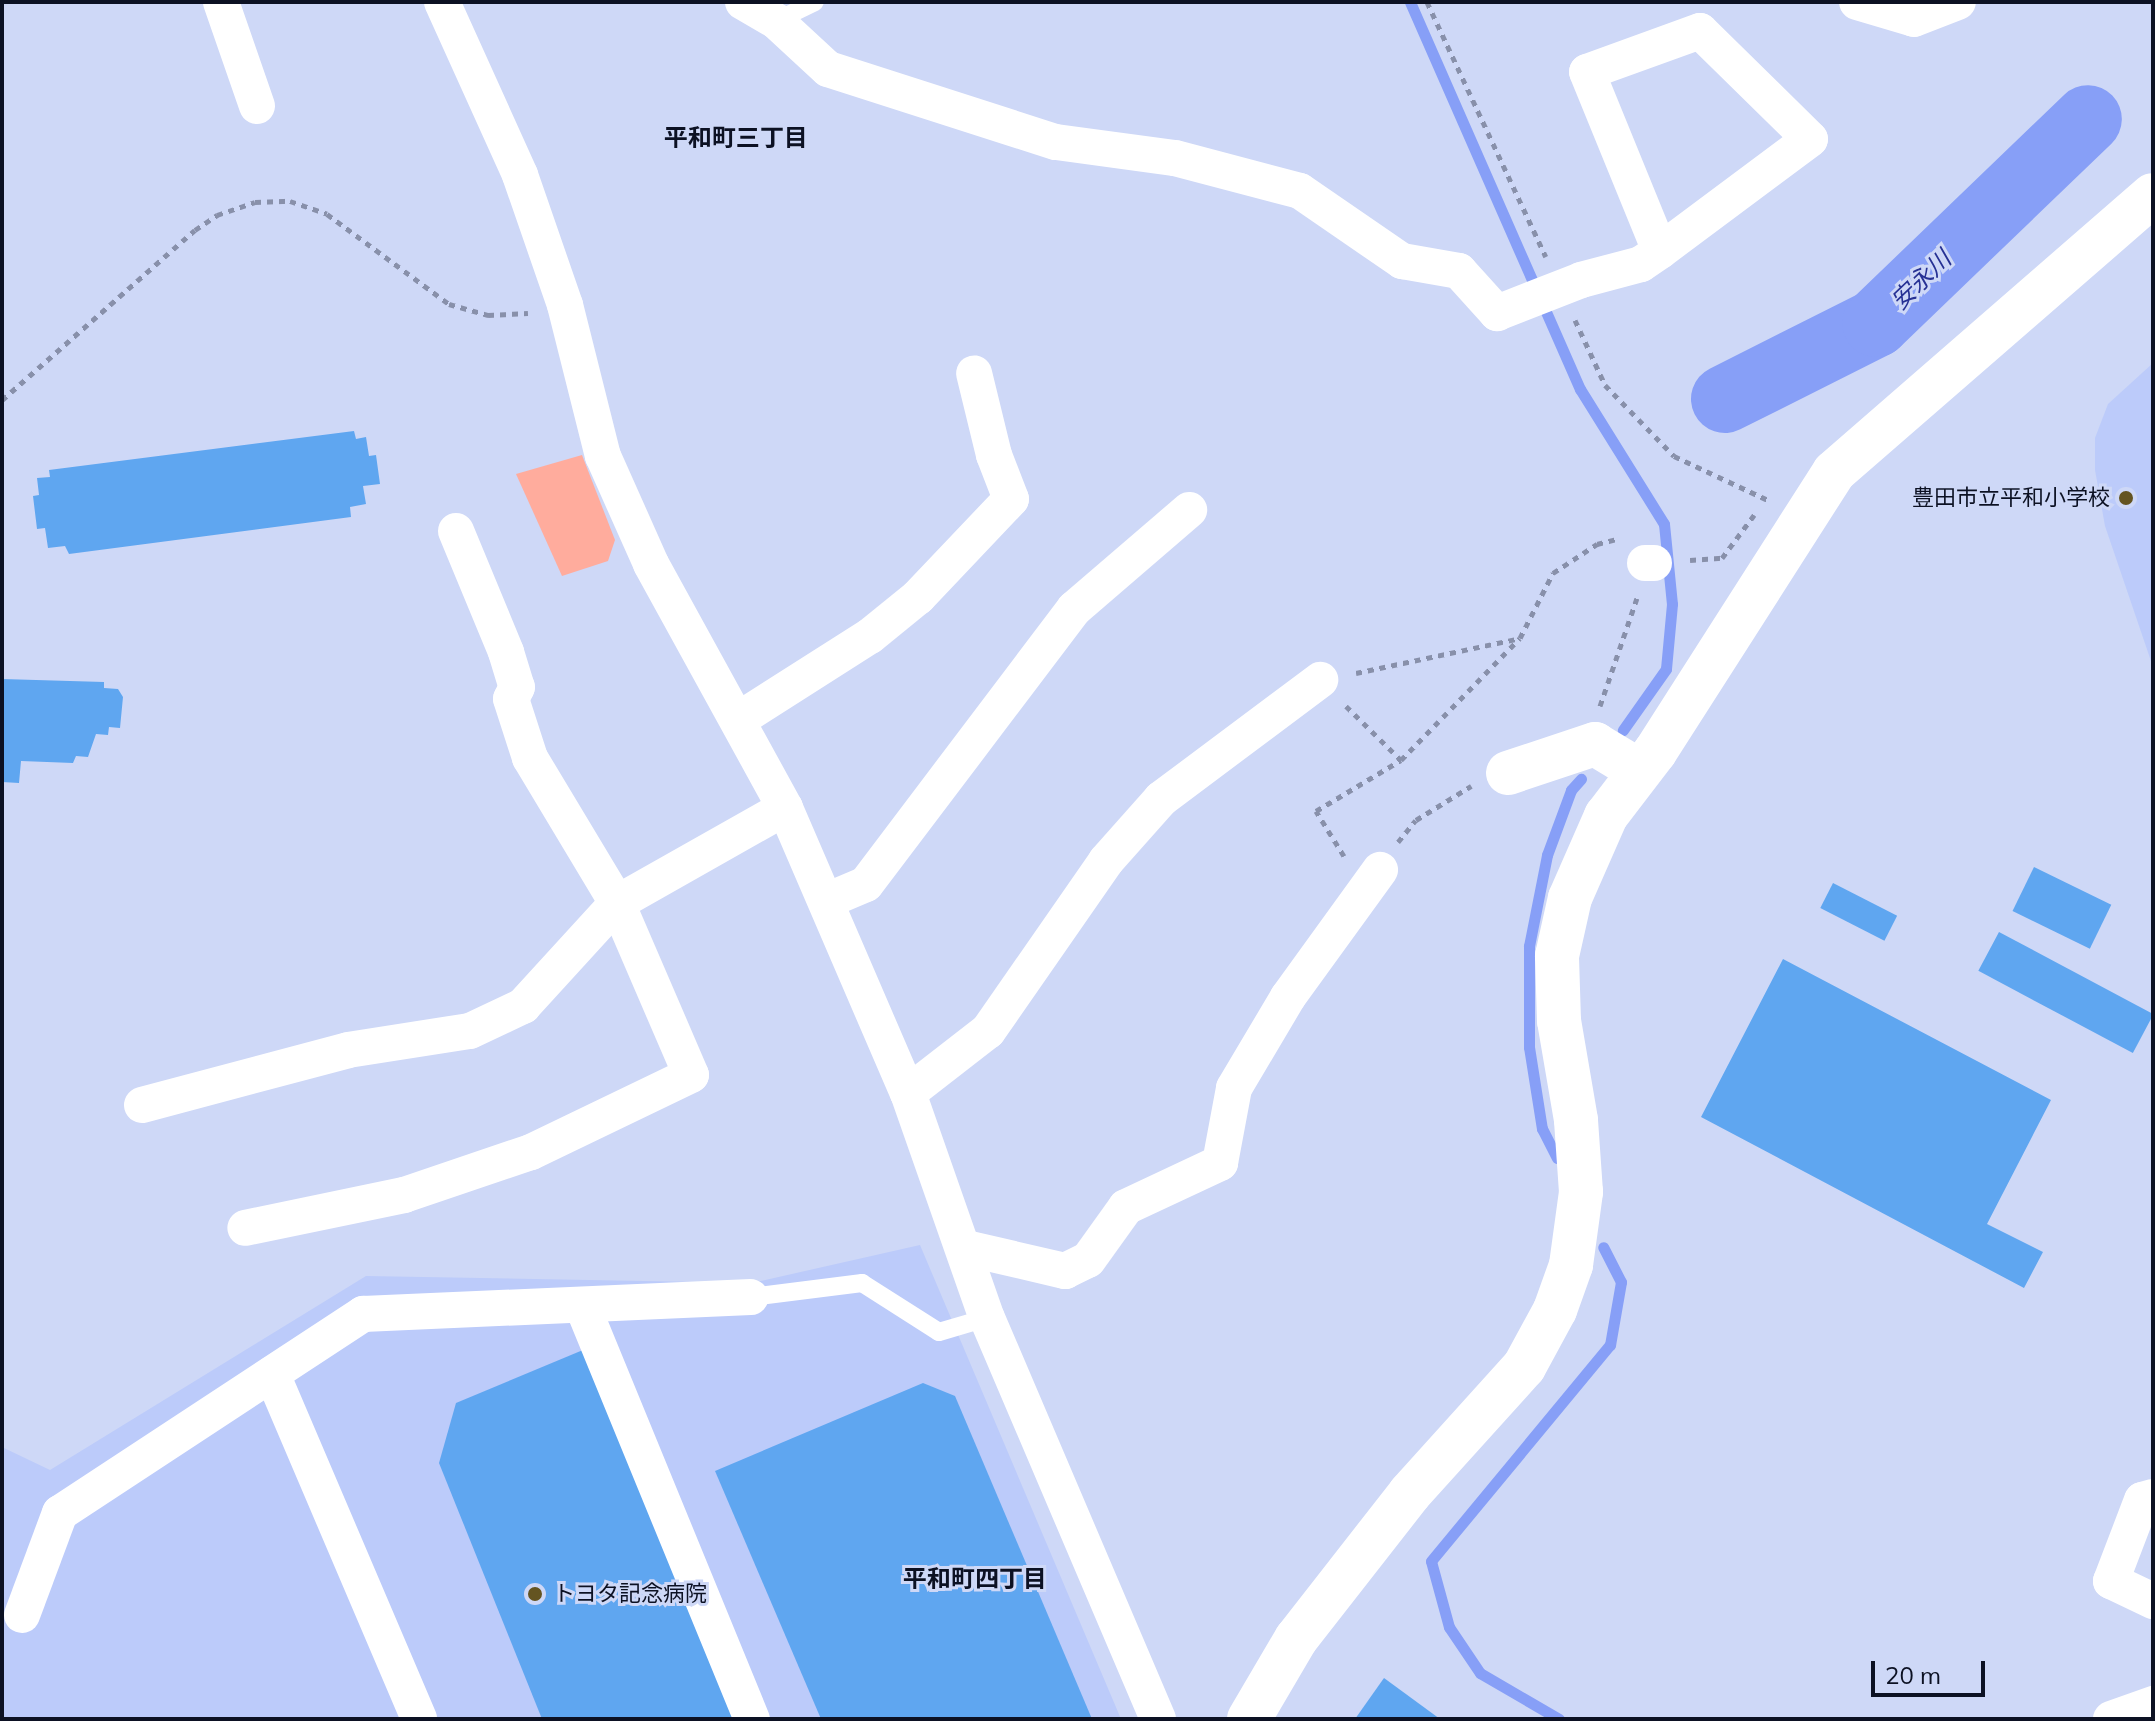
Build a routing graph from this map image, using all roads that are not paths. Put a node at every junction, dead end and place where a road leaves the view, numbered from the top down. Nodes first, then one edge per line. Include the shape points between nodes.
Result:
1 (221, 2) edge
2 (442, 2) edge
3 (743, 2) edge
4 (815, 2) edge
5 (1857, 2) edge
6 (1958, 2) edge
7 (776, 21) junction
8 (257, 106) dead end
9 (2153, 195) edge
10 (1660, 251) junction
11 (974, 373) dead end
12 (1189, 510) dead end
13 (456, 531) dead end
14 (1320, 680) road end
15 (738, 720) junction
16 (1640, 771) junction
17 (1508, 773) road end
18 (785, 808) junction
19 (1373, 881) road end
20 (826, 901) junction
21 (617, 903) junction
22 (908, 1093) junction
23 (142, 1105) dead end
24 (245, 1228) dead end
25 (966, 1248) junction
26 (751, 1297) joint
27 (582, 1305) junction
28 (987, 1318) junction
29 (272, 1374) junction
30 (2153, 1497) edge
31 (2153, 1601) edge
32 (22, 1615) dead end
33 (2153, 1704) edge
34 (419, 1719) edge
35 (752, 1719) edge
36 (1158, 1719) edge
37 (1249, 1719) edge
38 (2111, 1719) edge

1 - 8 street
2 - 15 street via 520,175 565,305 603,456 651,564
3 - 7 street
4 - 7 lane
5 - 6 street via 1914,19
7 - 10 street via 828,69 843,74 1056,142 1175,158 1300,191 1402,261 1459,271 1497,313 1641,264
9 - 16 street via 1834,472 1782,509
10 - 10 street via 1810,139 1700,31 1587,72
11 - 15 street via 1011,499 918,597 870,636
12 - 20 street via 1074,609 866,884
13 - 21 street via 506,652 517,687 511,699 530,758
14 - 22 street via 1161,799 1106,861 988,1031
15 - 18 street
16 - 17 street via 1595,744
16 - 37 street via 1606,816 1587,854 1557,956 1558,1010 1576,1120 1581,1192 1571,1265 1555,1310 1524,1367 1410,1493 1296,1639
18 - 20 street
18 - 21 street
19 - 25 street via 1288,997 1234,1088 1220,1163 1126,1207 1088,1260 1065,1271
20 - 22 street
21 - 23 street via 523,1006 470,1031 348,1050
21 - 24 street via 691,1075 531,1152 404,1195
22 - 25 street
25 - 28 street
26 - 27 street
26 - 28 lane via 862,1283 939,1332
27 - 29 street via 363,1314
27 - 35 street
28 - 36 street
29 - 32 street via 60,1513
29 - 34 street
30 - 31 street via 2142,1500 2111,1581
33 - 38 street

